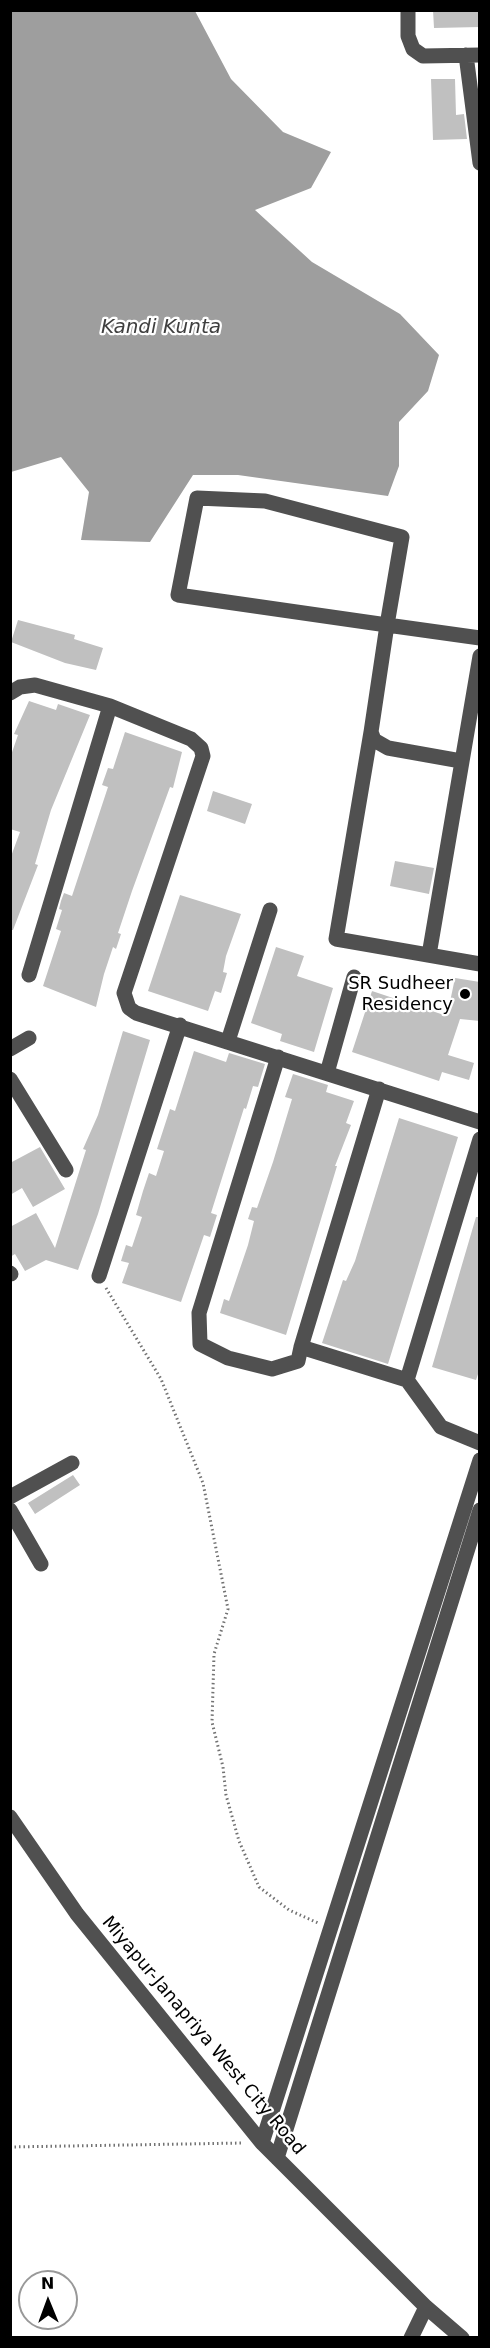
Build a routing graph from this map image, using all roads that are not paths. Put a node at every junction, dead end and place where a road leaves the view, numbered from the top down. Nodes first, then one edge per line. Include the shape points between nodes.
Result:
1 (408, 10) edge
2 (473, 55) edge
3 (480, 163) edge
4 (387, 626) junction
5 (480, 638) edge
6 (480, 656) edge
7 (10, 693) edge
8 (110, 706) junction
9 (371, 732) junction
10 (461, 761) junction
11 (270, 910) dead end
12 (429, 955) junction
13 (480, 964) edge
14 (29, 975) dead end
15 (354, 977) dead end
16 (180, 1025) junction
17 (29, 1038) dead end
18 (228, 1041) junction
19 (10, 1049) edge
20 (278, 1057) junction
21 (327, 1073) junction
22 (10, 1079) edge
23 (379, 1089) junction
24 (480, 1122) edge
25 (480, 1139) edge
26 (66, 1170) dead end
27 (99, 1276) road end
28 (301, 1347) junction
29 (407, 1380) junction
30 (480, 1443) edge
31 (480, 1460) edge
32 (72, 1463) dead end
33 (10, 1497) edge
34 (10, 1510) edge
35 (480, 1510) edge
36 (41, 1564) dead end
37 (10, 1817) edge
38 (262, 2143) junction
39 (277, 2158) junction
40 (426, 2307) junction
41 (411, 2337) edge
42 (462, 2337) edge

1 - 2 street via 408,36 413,49 423,56
2 - 3 street
4 - 4 street via 402,537 265,501 197,498 178,596
4 - 5 street
4 - 9 street
6 - 10 street
7 - 8 street via 35,685
8 - 14 street
8 - 16 street via 191,739 203,756 124,993 126,1003 136,1013
9 - 10 street via 374,740 388,748
9 - 12 street via 336,939
10 - 12 street
11 - 18 street
12 - 13 street
15 - 21 street
16 - 18 street
16 - 27 street
17 - 19 street
18 - 20 street
20 - 21 street
20 - 28 street via 199,1313 200,1344 228,1358 272,1370 298,1361
21 - 23 street
22 - 26 street
23 - 24 street
23 - 28 street
25 - 29 street
28 - 29 street
29 - 30 street via 441,1427
31 - 38 street
32 - 33 street
34 - 36 street
35 - 39 street
37 - 38 street, Miyapur-Janapriya West City Road via 77,1914
38 - 39 street, Miyapur-Janapriya West City Road
39 - 40 street, Miyapur-Janapriya West City Road
40 - 41 street
40 - 42 street, Miyapur-Janapriya West City Road

